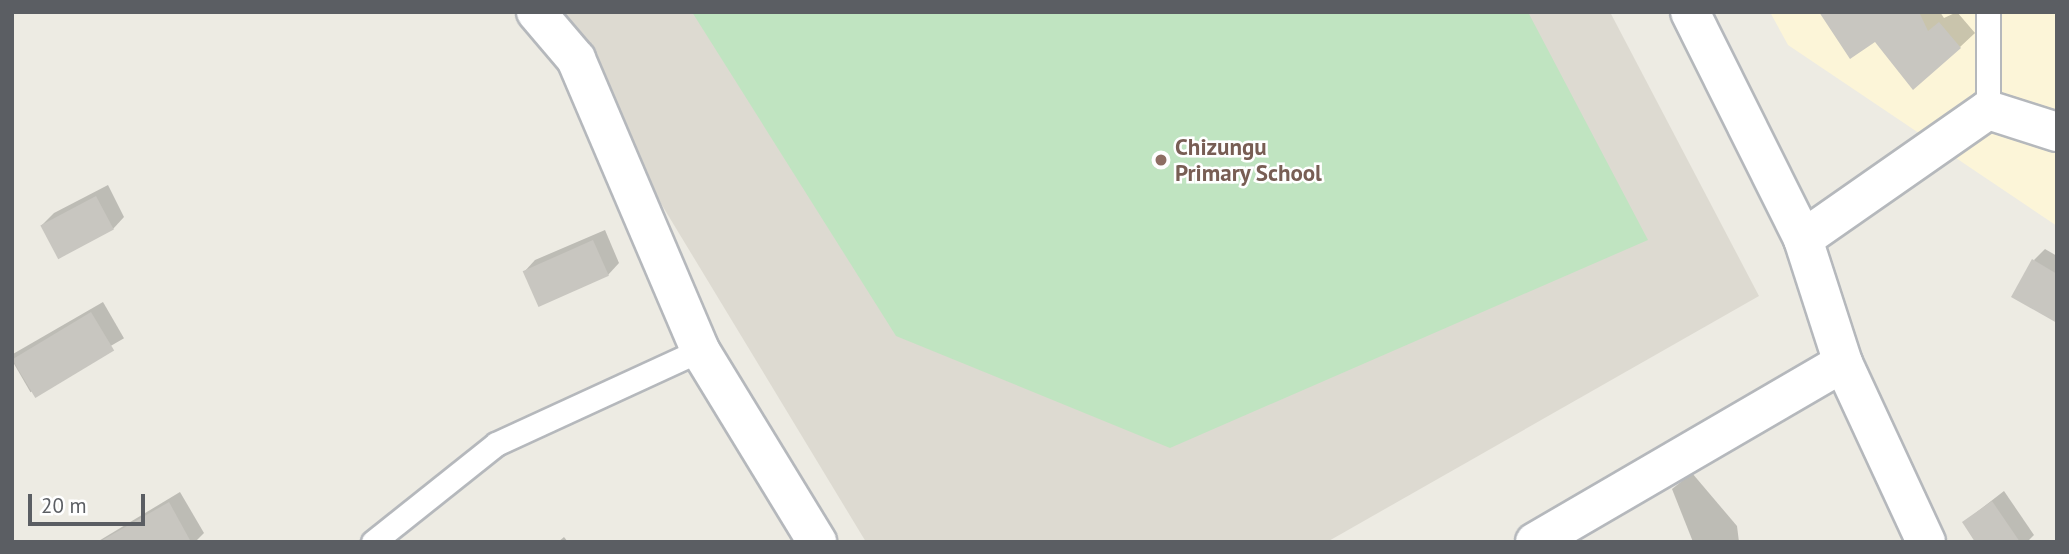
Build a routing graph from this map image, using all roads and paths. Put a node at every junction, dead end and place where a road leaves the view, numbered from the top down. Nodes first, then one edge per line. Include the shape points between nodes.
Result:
1 (536, 12) edge
2 (1690, 12) edge
3 (1988, 12) edge
4 (1988, 110) junction
5 (2057, 132) edge
6 (1803, 239) junction
7 (701, 350) junction
8 (1843, 363) junction
9 (373, 542) edge
10 (817, 542) edge
11 (1535, 542) edge
12 (1926, 542) edge

1 - 7 street via 576,59
2 - 6 street
3 - 4 lane
4 - 5 street
4 - 6 street
6 - 8 street
7 - 9 lane via 496,444
7 - 10 street
8 - 11 street
8 - 12 street

